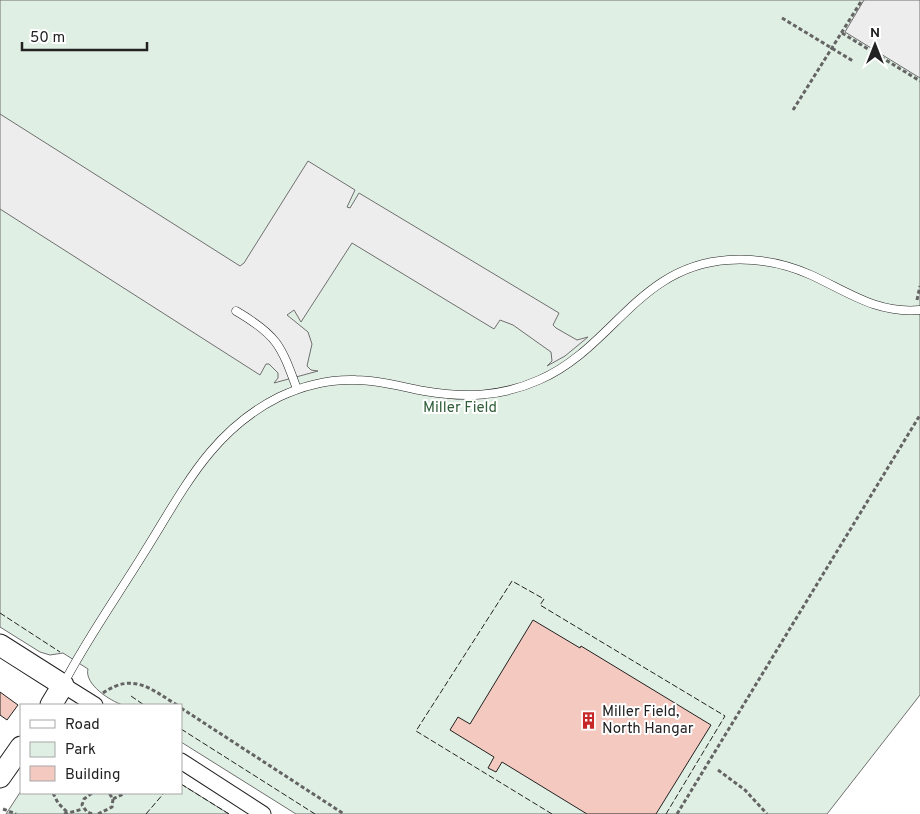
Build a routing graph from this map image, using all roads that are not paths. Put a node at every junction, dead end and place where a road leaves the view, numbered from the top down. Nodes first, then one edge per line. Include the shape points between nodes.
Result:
1 (920, 310) edge
2 (236, 311) dead end
3 (297, 389) junction
4 (0, 644) edge
5 (63, 684) junction
6 (52, 704) edge
7 (92, 704) edge
8 (20, 748) edge
9 (182, 762) edge
10 (0, 777) edge
11 (263, 814) edge

1 - 3 lane via 872,306 811,275 775,262 724,260 682,270 656,284 570,363 521,388 473,396 353,380 324,382
2 - 3 lane via 274,338
3 - 5 lane via 240,420 206,454
4 - 5 street
5 - 6 street
5 - 7 street
8 - 10 street
9 - 11 street

